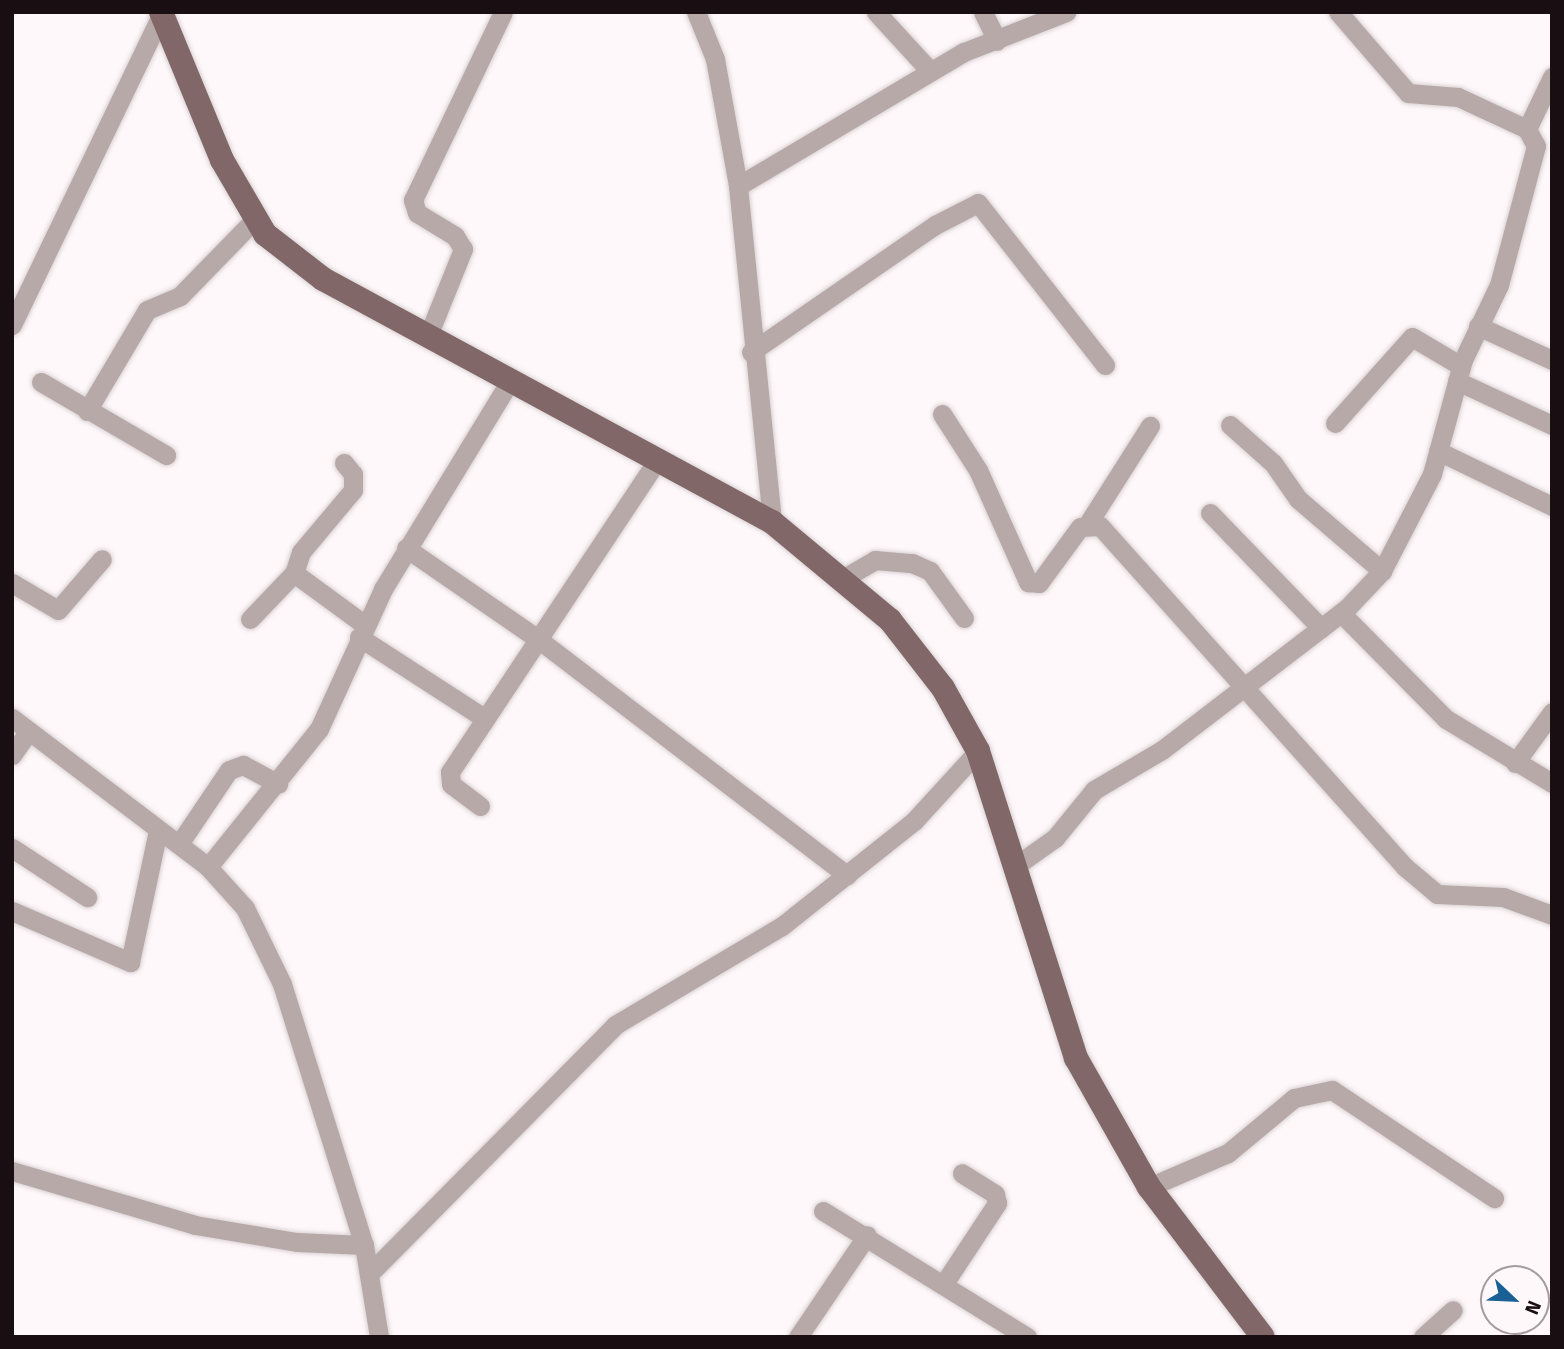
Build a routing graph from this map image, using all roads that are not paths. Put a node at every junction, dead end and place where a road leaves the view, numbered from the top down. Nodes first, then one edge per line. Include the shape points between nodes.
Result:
1 (503, 12) edge
2 (713, 12) edge
3 (876, 12) edge
4 (983, 12) edge
5 (1066, 12) edge
6 (1338, 12) edge
7 (161, 13) edge
8 (699, 21) edge
9 (997, 41) junction
10 (930, 71) junction
11 (1552, 77) edge
12 (1527, 130) junction
13 (738, 186) junction
14 (256, 218) junction
15 (12, 325) edge
16 (1478, 326) junction
17 (428, 336) junction
18 (751, 352) junction
19 (1552, 360) edge
20 (1105, 365) dead end
21 (1459, 374) junction
22 (510, 380) junction
23 (41, 383) dead end
24 (87, 411) junction
25 (942, 414) dead end
26 (1335, 424) dead end
27 (1230, 425) dead end
28 (1552, 425) edge
29 (1150, 426) dead end
30 (1438, 451) junction
31 (166, 455) dead end
32 (659, 458) junction
33 (344, 463) dead end
34 (1552, 506) edge
35 (1210, 513) dead end
36 (772, 522) junction
37 (1089, 522) junction
38 (406, 548) junction
39 (102, 559) dead end
40 (1382, 570) junction
41 (293, 573) junction
42 (844, 578) junction
43 (12, 583) edge
44 (1341, 613) junction
45 (964, 618) dead end
46 (250, 619) dead end
47 (1321, 628) junction
48 (362, 631) junction
49 (538, 639) junction
50 (1241, 690) junction
51 (1552, 712) edge
52 (12, 718) edge
53 (484, 718) junction
54 (29, 731) junction
55 (978, 751) junction
56 (12, 755) edge
57 (1515, 763) junction
58 (1552, 783) edge
59 (278, 784) junction
60 (480, 806) dead end
61 (158, 830) junction
62 (179, 844) junction
63 (12, 848) edge
64 (208, 867) junction
65 (1014, 867) junction
66 (847, 876) junction
67 (88, 897) dead end
68 (12, 911) edge
69 (1552, 915) edge
70 (12, 1171) edge
71 (962, 1173) dead end
72 (1149, 1187) junction
73 (1494, 1198) dead end
74 (824, 1211) dead end
75 (867, 1235) junction
76 (364, 1245) junction
77 (369, 1274) junction
78 (945, 1282) junction
79 (1453, 1311) dead end
80 (379, 1337) edge
81 (798, 1337) edge
82 (1027, 1337) edge
83 (1264, 1337) edge
84 (1423, 1337) edge

1 - 17 street via 413,200 417,213 455,236 463,249
2 - 8 street
3 - 10 street
4 - 9 street
5 - 9 street
6 - 12 street via 1408,93 1458,97
7 - 14 main road via 217,149
7 - 15 street
8 - 13 street via 715,59
9 - 10 street
10 - 13 street
11 - 12 street
12 - 16 street via 1536,146 1534,170 1499,285
13 - 18 street
14 - 17 main road via 265,234 323,279
14 - 24 street via 180,296 147,310
16 - 19 street
16 - 21 street
17 - 22 main road
18 - 20 street via 935,225 978,204
18 - 36 street
21 - 26 street via 1412,337
21 - 28 street
21 - 30 street
22 - 32 main road
22 - 38 street
23 - 24 street
24 - 31 street
25 - 37 street via 978,470 1028,582 1039,583
27 - 40 street via 1273,463 1298,499
29 - 37 street
30 - 34 street
30 - 40 street
32 - 36 main road
32 - 49 street
33 - 41 street via 353,474 353,490 301,552
35 - 47 street
36 - 42 main road
37 - 50 street via 1114,537
38 - 48 street
38 - 49 street
39 - 43 street via 58,610
40 - 44 street
41 - 46 street
41 - 48 street
42 - 45 street via 875,560 912,563 930,570
42 - 55 main road via 876,605 943,688
44 - 47 street
44 - 57 street via 1446,719
47 - 50 street
48 - 53 street
48 - 59 street via 319,729
49 - 53 street
49 - 66 street
50 - 65 street via 1162,750 1094,790 1055,838
50 - 69 street via 1437,894 1503,897
51 - 57 street
52 - 54 street
53 - 60 street via 448,777
54 - 56 street
54 - 61 street
55 - 65 main road
55 - 66 street via 914,821
57 - 58 street
59 - 62 street via 243,765 229,770
59 - 64 street
61 - 62 street
61 - 68 street via 130,962
62 - 64 street
63 - 67 street
64 - 76 street via 245,908 282,984
65 - 72 main road via 1076,1058
66 - 77 street via 773,932 615,1025
70 - 76 street via 195,1225 297,1242
71 - 78 street via 995,1194 997,1203
72 - 73 street via 1228,1153 1294,1098 1332,1090
72 - 83 main road
74 - 75 street
75 - 78 street
75 - 81 street
76 - 77 street
77 - 80 street
78 - 82 street
79 - 84 street

